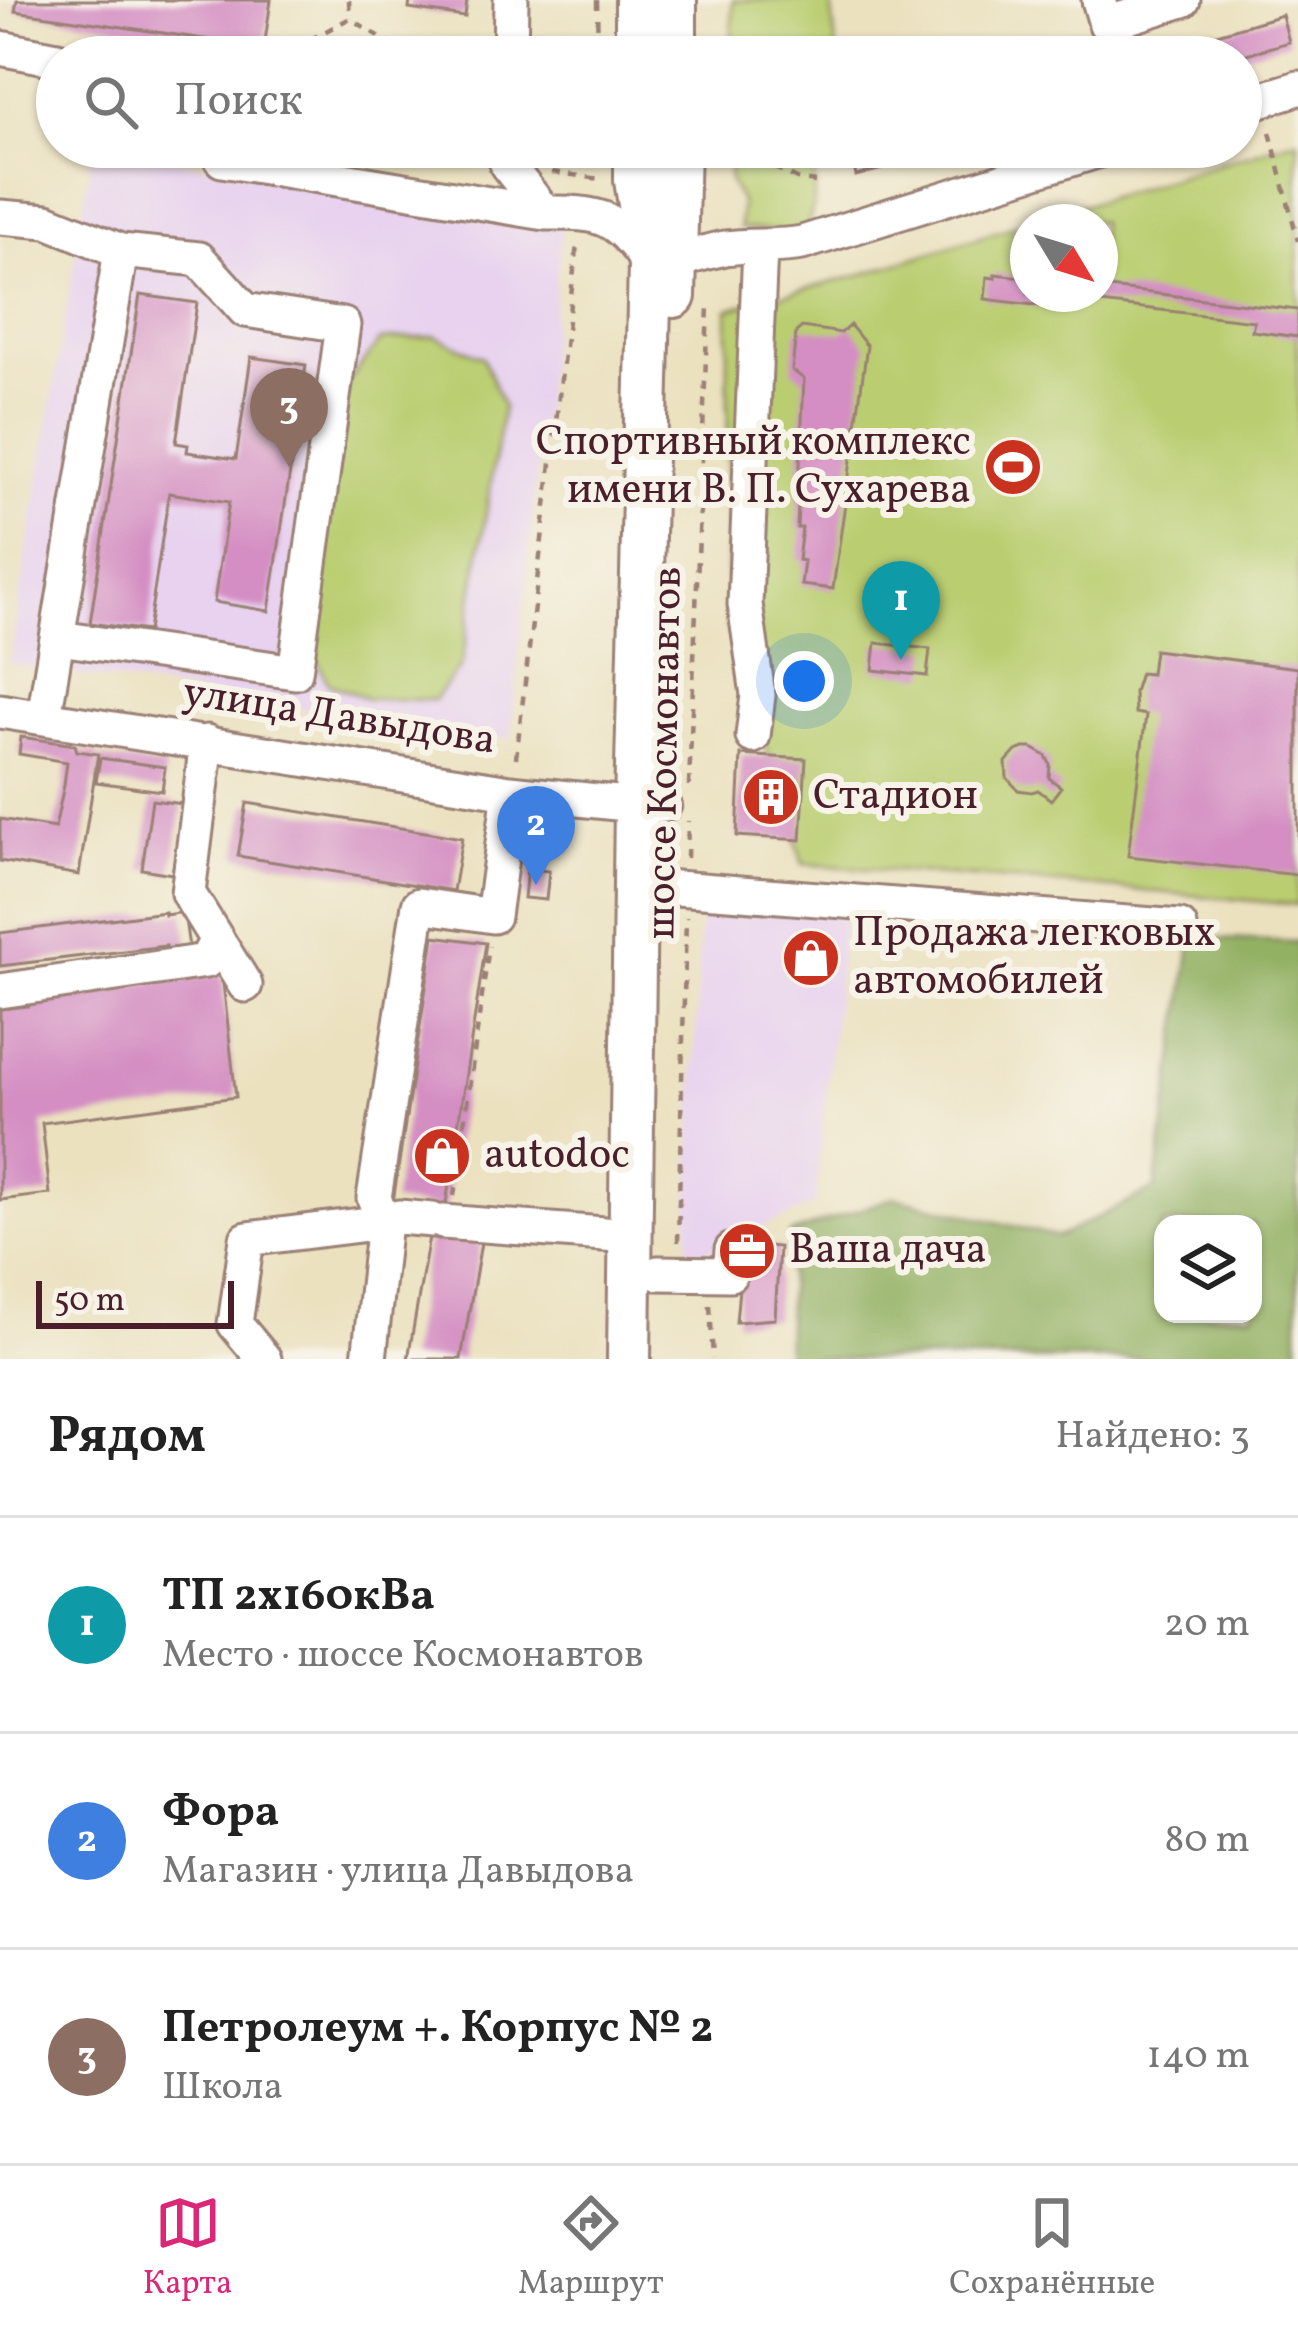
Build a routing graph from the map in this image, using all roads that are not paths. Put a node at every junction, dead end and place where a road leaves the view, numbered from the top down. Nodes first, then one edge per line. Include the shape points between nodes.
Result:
1 (511, 0) edge
2 (637, 0) edge
3 (675, 0) edge
4 (1099, 0) edge
5 (1183, 0) edge
6 (510, 36) edge
7 (637, 36) edge
8 (675, 36) edge
9 (0, 48) edge
10 (36, 55) edge
11 (1298, 88) edge
12 (1262, 99) edge
13 (271, 168) edge
14 (509, 168) edge
15 (636, 168) edge
16 (675, 168) edge
17 (1044, 168) edge
18 (544, 213) junction
19 (0, 217) edge
20 (760, 248) junction
21 (121, 251) junction
22 (662, 264) junction
23 (58, 638) junction
24 (0, 711) edge
25 (44, 717) junction
26 (753, 736) dead end
27 (207, 742) junction
28 (510, 792) junction
29 (650, 805) junction
30 (663, 887) junction
31 (1180, 927) dead end
32 (217, 939) junction
33 (245, 985) dead end
34 (0, 991) edge
35 (384, 1222) junction
36 (631, 1236) junction
37 (733, 1250) dead end
38 (658, 1273) junction
39 (265, 1359) edge
40 (369, 1359) edge
41 (629, 1359) edge
42 (657, 1359) edge

1 - 6 street
2 - 7 main road
3 - 8 main road
4 - 5 street via 1106,24
9 - 10 street
11 - 12 street
13 - 18 street
14 - 18 street
15 - 22 main road, шоссе Космонавтов
16 - 22 main road, шоссе Космонавтов
17 - 20 street via 802,244
18 - 22 street via 592,213
19 - 21 street via 47,221
20 - 22 street
20 - 26 street via 745,604 758,695
21 - 23 street
21 - 23 street via 199,260 245,310 343,325 295,672
22 - 29 main road, шоссе Космонавтов
23 - 25 street
24 - 25 street, улица Давыдова
25 - 27 street, улица Давыдова
27 - 28 street, улица Давыдова
27 - 32 street via 188,893
28 - 29 street, улица Давыдова
28 - 35 street via 493,916 418,905 374,1198
29 - 30 main road, шоссе Космонавтов
29 - 36 main road, шоссе Космонавтов
30 - 31 street
30 - 38 main road, шоссе Космонавтов
32 - 33 street
32 - 34 street via 206,961
35 - 36 street
35 - 39 street via 247,1238 235,1324
35 - 40 street
36 - 41 main road, шоссе Космонавтов
37 - 38 street via 730,1274
38 - 42 main road, шоссе Космонавтов

